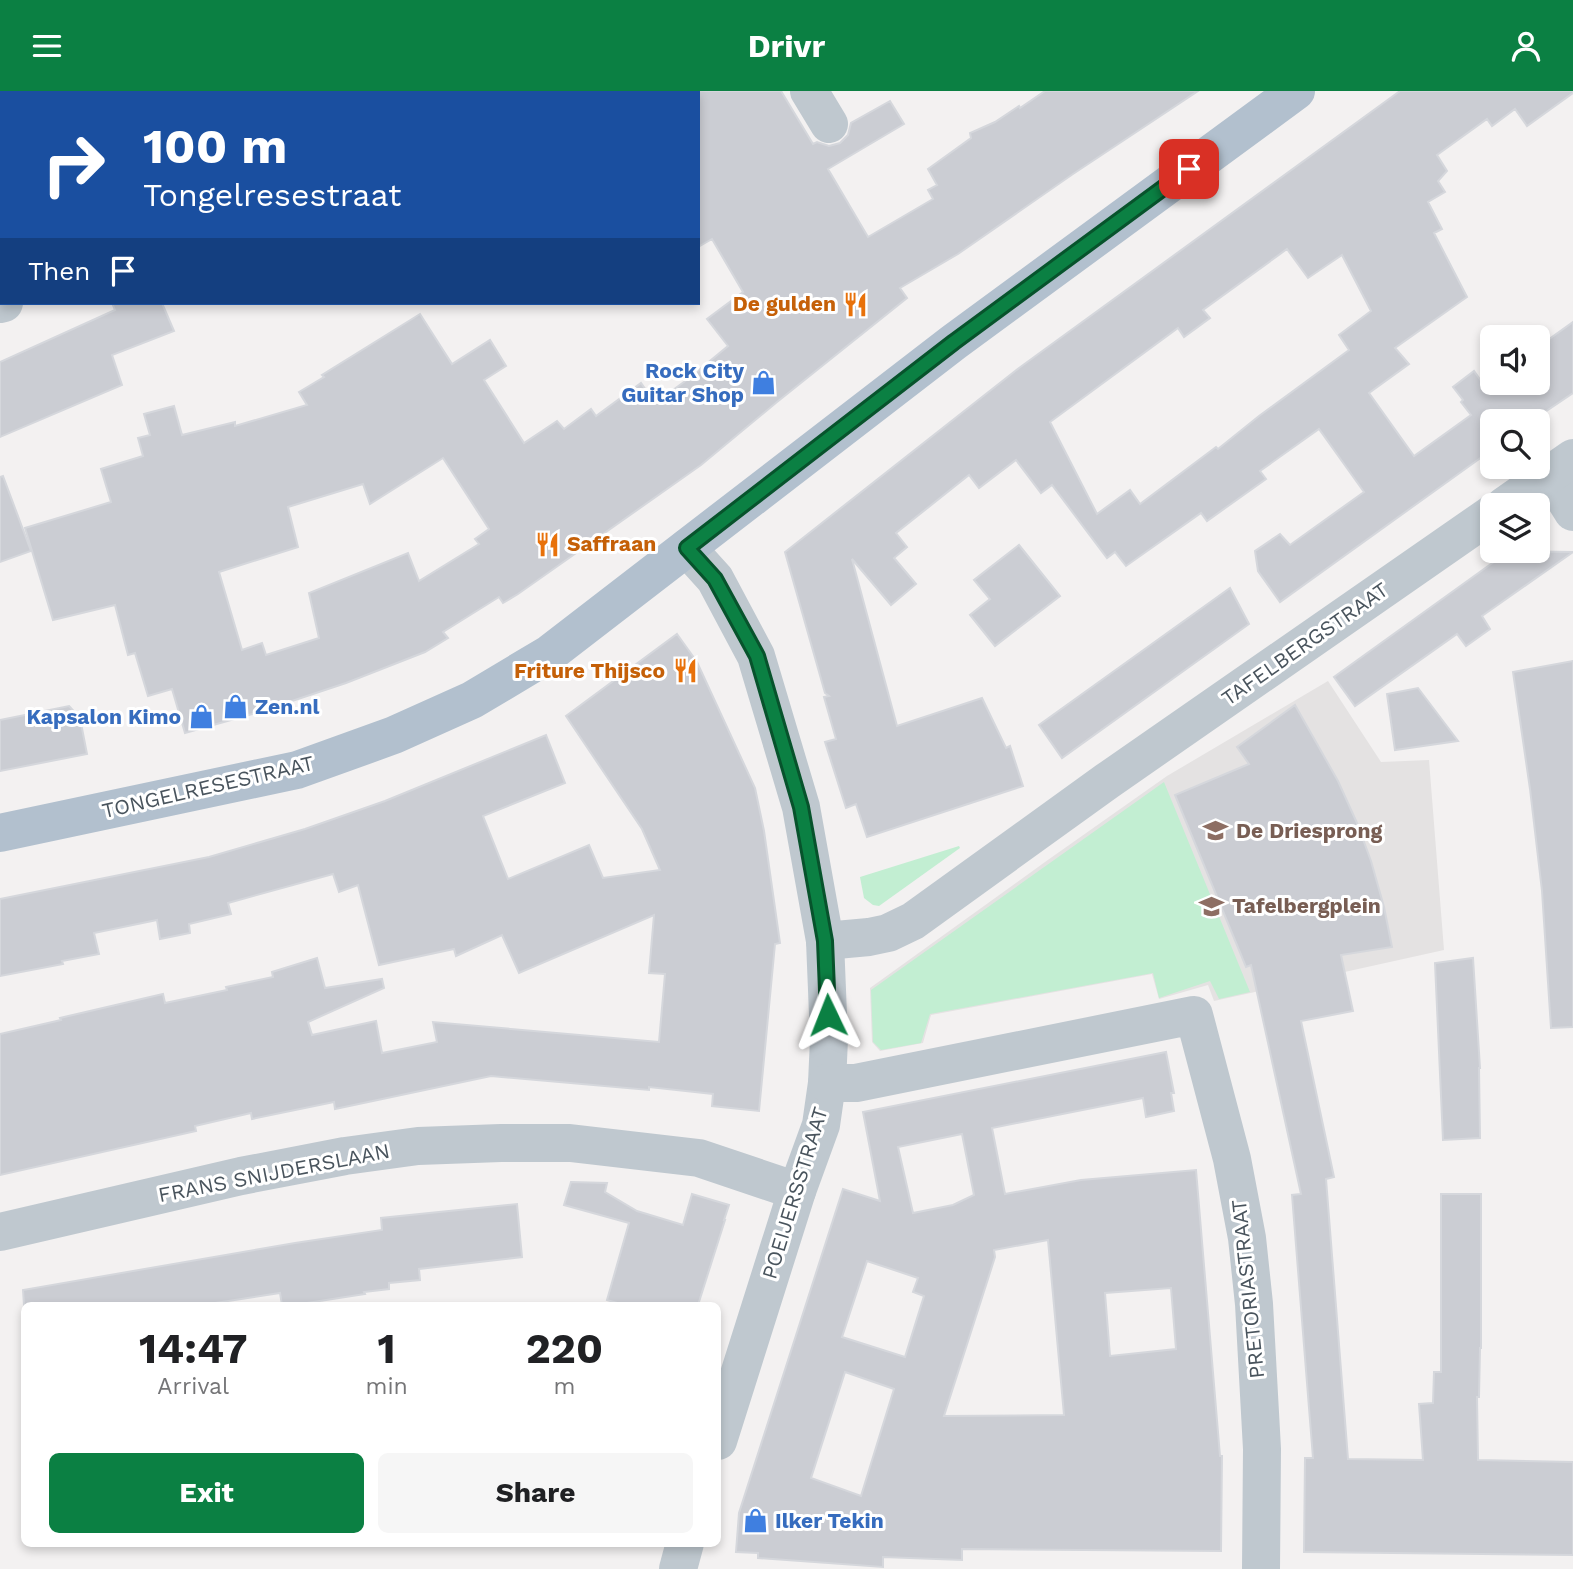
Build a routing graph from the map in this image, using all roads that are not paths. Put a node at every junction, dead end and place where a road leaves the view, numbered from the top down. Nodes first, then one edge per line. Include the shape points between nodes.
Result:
1 (809, 91) edge
2 (1296, 91) edge
3 (829, 124) dead end
4 (1561, 466) edge
5 (1523, 493) edge
6 (1573, 512) edge
7 (1480, 522) edge
8 (687, 548) junction
9 (0, 834) edge
10 (825, 941) junction
11 (827, 1083) junction
12 (797, 1191) junction
13 (0, 1232) edge
14 (721, 1432) edge
15 (684, 1547) edge
16 (678, 1569) edge
17 (1261, 1569) edge

1 - 3 street
2 - 8 main road, TONGELRESESTRAAT via 954,342
4 - 5 street
4 - 6 street
7 - 10 street, TAFELBERGSTRAAT via 913,921 888,933
8 - 9 main road, TONGELRESESTRAAT via 549,654 472,700 394,735 297,770
8 - 10 street, POEIJERSSTRAAT via 715,579 757,656 801,807
10 - 11 street, POEIJERSSTRAAT
11 - 12 street, POEIJERSSTRAAT via 821,1125
11 - 17 street, PRETORIASTRAAT via 856,1083 1194,1015 1233,1159 1247,1238 1262,1449
12 - 13 street, FRANS SNIJDERSLAAN via 699,1158 661,1153 570,1143 418,1146 242,1176
12 - 14 street, POEIJERSSTRAAT
15 - 16 street

